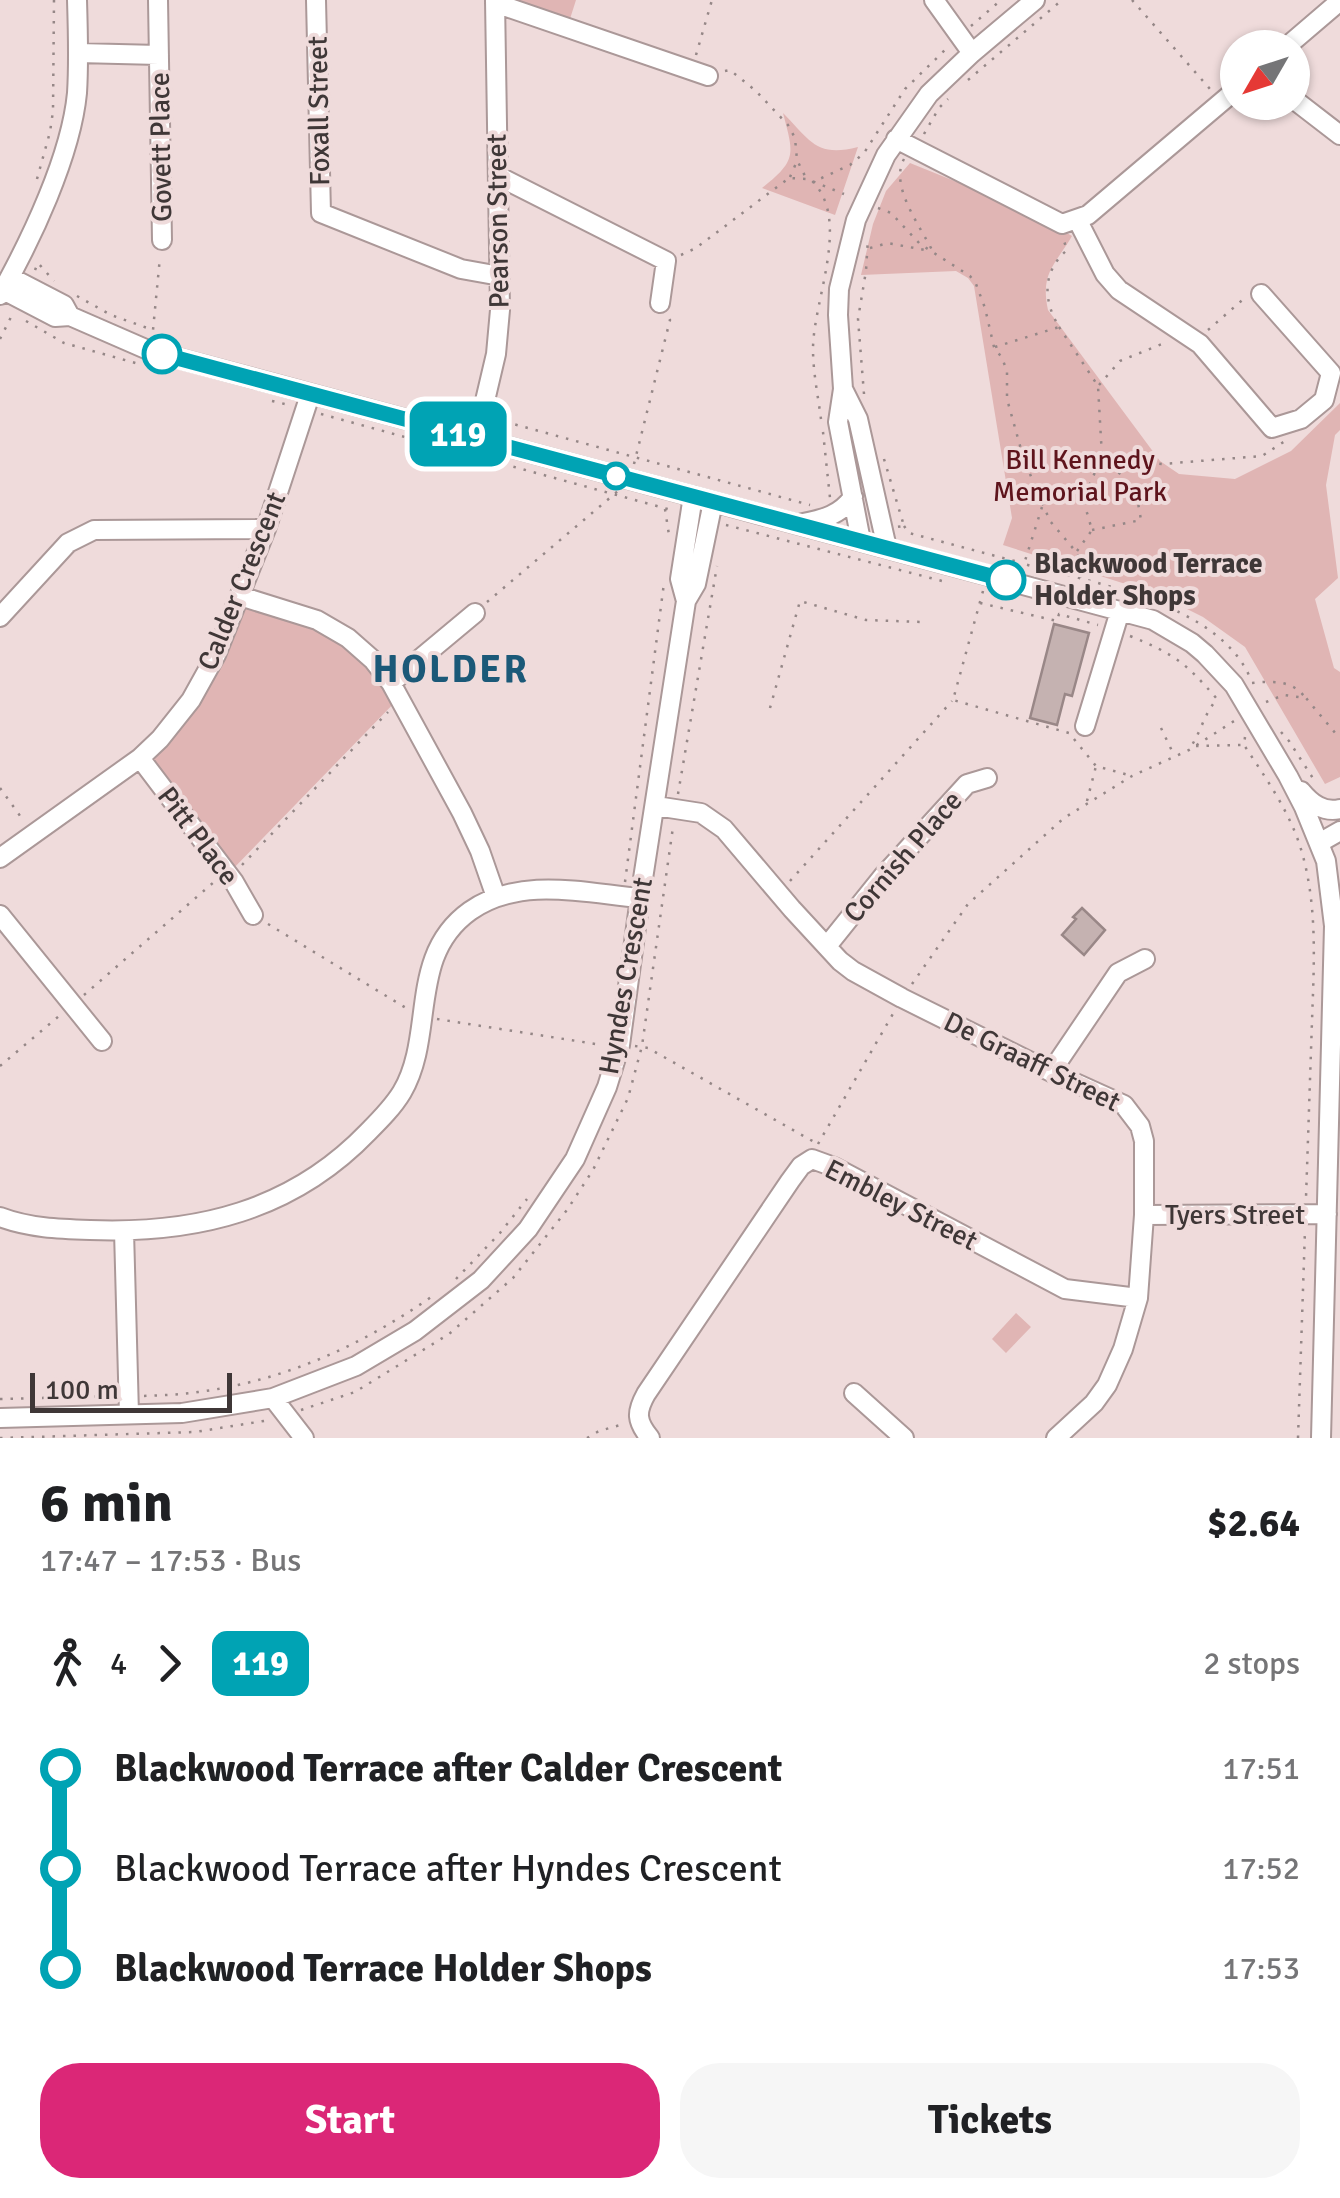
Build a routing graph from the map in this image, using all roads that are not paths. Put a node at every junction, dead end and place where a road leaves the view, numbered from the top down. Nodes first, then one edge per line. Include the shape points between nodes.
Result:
1 (77, 0) edge
2 (158, 0) edge
3 (316, 0) edge
4 (934, 0) edge
5 (1036, 0) edge
6 (1340, 0) edge
7 (494, 2) edge
8 (1306, 30) edge
9 (78, 53) junction
10 (972, 53) junction
11 (159, 55) junction
12 (700, 74) road end
13 (1220, 103) edge
14 (1310, 112) edge
15 (1340, 135) edge
16 (896, 139) junction
17 (498, 176) junction
18 (1070, 221) junction
19 (162, 240) road end
20 (500, 276) junction
21 (12, 290) edge
22 (1261, 294) road end
23 (660, 302) dead end
24 (843, 388) junction
25 (310, 394) junction
26 (476, 439) junction
27 (693, 496) junction
28 (714, 502) junction
29 (842, 506) junction
30 (798, 524) junction
31 (266, 529) junction
32 (861, 541) junction
33 (887, 548) junction
34 (240, 596) junction
35 (686, 600) junction
36 (475, 612) dead end
37 (1120, 612) junction
38 (0, 618) edge
39 (395, 692) junction
40 (1085, 726) dead end
41 (140, 758) junction
42 (1288, 776) junction
43 (987, 778) dead end
44 (656, 806) junction
45 (1340, 811) edge
46 (1340, 831) edge
47 (1316, 836) junction
48 (0, 858) edge
49 (496, 897) junction
50 (632, 898) junction
51 (0, 915) edge
52 (253, 915) road end
53 (826, 946) junction
54 (1145, 960) dead end
55 (102, 1041) dead end
56 (1051, 1072) junction
57 (1326, 1214) junction
58 (1144, 1215) junction
59 (0, 1216) edge
60 (124, 1232) junction
61 (1138, 1298) junction
62 (854, 1393) dead end
63 (273, 1398) junction
64 (128, 1414) junction
65 (0, 1418) edge
66 (304, 1438) edge
67 (650, 1438) edge
68 (904, 1438) edge
69 (1056, 1438) edge
70 (1321, 1438) edge

1 - 9 street
2 - 11 street, Govett Place
3 - 20 street, Foxall Street via 321,213 461,270
4 - 10 street
5 - 10 street
6 - 8 street
7 - 12 street
7 - 17 street, Pearson Street
9 - 11 street, Govett Place
9 - 21 street via 61,162
10 - 16 street via 929,94
11 - 19 street, Govett Place
13 - 18 street via 1088,215
14 - 15 street
16 - 18 street
16 - 24 street via 869,188 843,267
17 - 20 street, Pearson Street
17 - 23 street via 666,262
18 - 22 street via 1120,290 1200,344 1272,428 1324,400 1331,372
20 - 26 street, Pearson Street via 496,354
21 - 25 street via 56,317 70,316 148,350
24 - 29 street
24 - 33 street via 858,418
25 - 26 street
25 - 31 street, Calder Crescent
26 - 27 street
27 - 28 street
27 - 35 street, Hyndes Crescent via 680,578
28 - 30 street
28 - 35 street, Hyndes Crescent via 696,584
29 - 30 street via 825,519
29 - 32 street
30 - 32 street
31 - 34 street, Calder Crescent
31 - 38 street via 94,530 68,544
32 - 33 street
33 - 37 street
34 - 39 street via 335,630 361,647
34 - 41 street, Calder Crescent via 191,700
35 - 44 street, Hyndes Crescent
36 - 39 street
37 - 40 street
37 - 42 street via 1153,620 1205,654 1234,686
39 - 49 street via 480,851
41 - 48 street, Calder Crescent
41 - 52 street, Pitt Place
42 - 45 street via 1312,804
42 - 47 street
43 - 53 street, Cornish Place via 967,784
44 - 50 street, Hyndes Crescent
44 - 53 street, De Graaff Street via 701,814 724,830
45 - 47 street
46 - 47 street
47 - 57 street via 1334,926
49 - 50 street via 533,889
49 - 60 street via 469,912 438,949 403,1090 364,1136 323,1172 264,1205 185,1227
50 - 63 street, Hyndes Crescent via 620,1045 608,1087 575,1159 528,1229 481,1280 415,1330 356,1366
51 - 55 street
53 - 56 street, De Graaff Street via 902,998
54 - 56 street via 1118,972
56 - 58 street, De Graaff Street via 1124,1104 1133,1115 1144,1141
57 - 58 street, Tyers Street
57 - 70 street
58 - 61 street, De Graaff Street
59 - 60 street via 42,1228
60 - 64 street
61 - 67 street, Embley Street via 1066,1289 812,1160 790,1181 646,1394 638,1409
61 - 69 street, De Graaff Street via 1107,1385
62 - 68 street
63 - 64 street, Hyndes Crescent
63 - 66 street
64 - 65 street, Hyndes Crescent

